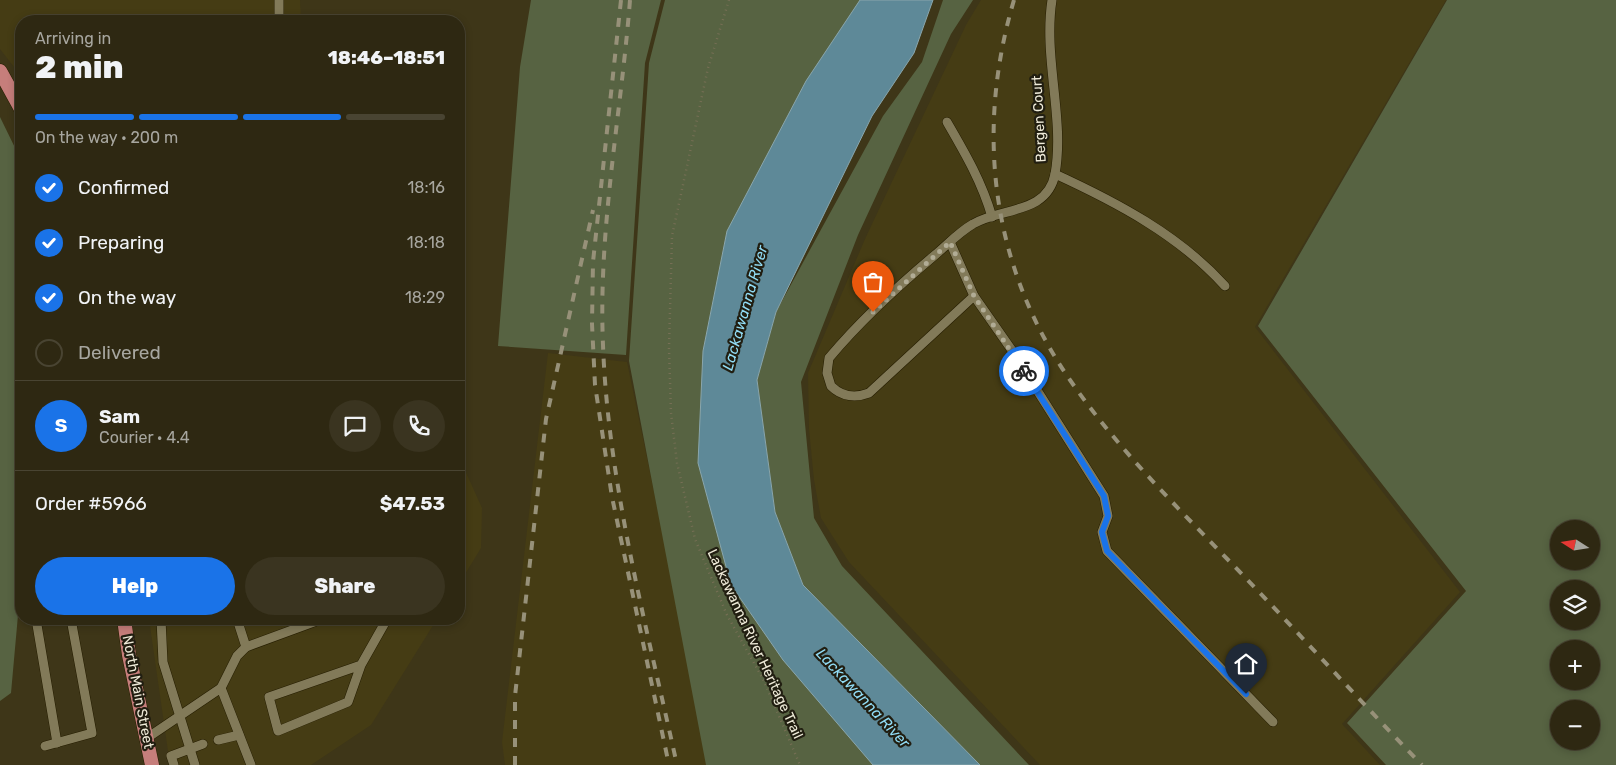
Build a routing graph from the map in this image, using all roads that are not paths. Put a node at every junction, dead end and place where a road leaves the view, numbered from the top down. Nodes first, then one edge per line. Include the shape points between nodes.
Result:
1 (278, 0) edge
2 (1052, 0) edge
3 (279, 15) edge
4 (0, 71) edge
5 (15, 98) edge
6 (947, 122) dead end
7 (1055, 174) junction
8 (992, 216) junction
9 (950, 242) junction
10 (1225, 286) dead end
11 (974, 296) junction
12 (37, 625) edge
13 (73, 625) edge
14 (125, 625) edge
15 (160, 625) edge
16 (239, 625) edge
17 (306, 625) edge
18 (384, 625) edge
19 (246, 647) junction
20 (361, 665) junction
21 (221, 688) junction
22 (181, 716) junction
23 (1273, 722) dead end
24 (239, 735) junction
25 (147, 738) junction
26 (218, 740) dead end
27 (57, 743) junction
28 (203, 744) dead end
29 (45, 746) dead end
30 (190, 748) junction
31 (152, 765) edge
32 (174, 765) edge
33 (195, 765) edge
34 (251, 765) edge

1 - 3 lane
2 - 7 lane, Bergen Court via 1049,47 1057,140
4 - 5 main road
6 - 8 lane via 978,176
7 - 8 lane, Bergen Court via 1046,194 1034,204
7 - 10 lane via 1100,194 1161,231
8 - 9 lane, Bergen Court via 974,223
9 - 11 lane
9 - 11 lane, Bergen Court via 886,299 829,358 827,373 832,386 847,395 869,393
11 - 23 lane via 1104,496 1108,516 1102,532 1107,551
12 - 27 lane
13 - 27 lane via 92,733
14 - 25 main road, North Main Street
15 - 22 lane via 163,662
16 - 19 lane
17 - 19 lane
18 - 20 lane
19 - 21 lane via 237,656
20 - 20 lane via 348,702 278,731 269,697
21 - 22 lane
21 - 24 lane
22 - 25 lane
22 - 30 lane
24 - 26 lane
24 - 34 lane
25 - 31 main road, North Main Street
27 - 29 lane
28 - 30 lane
30 - 32 lane via 171,756
30 - 33 lane

